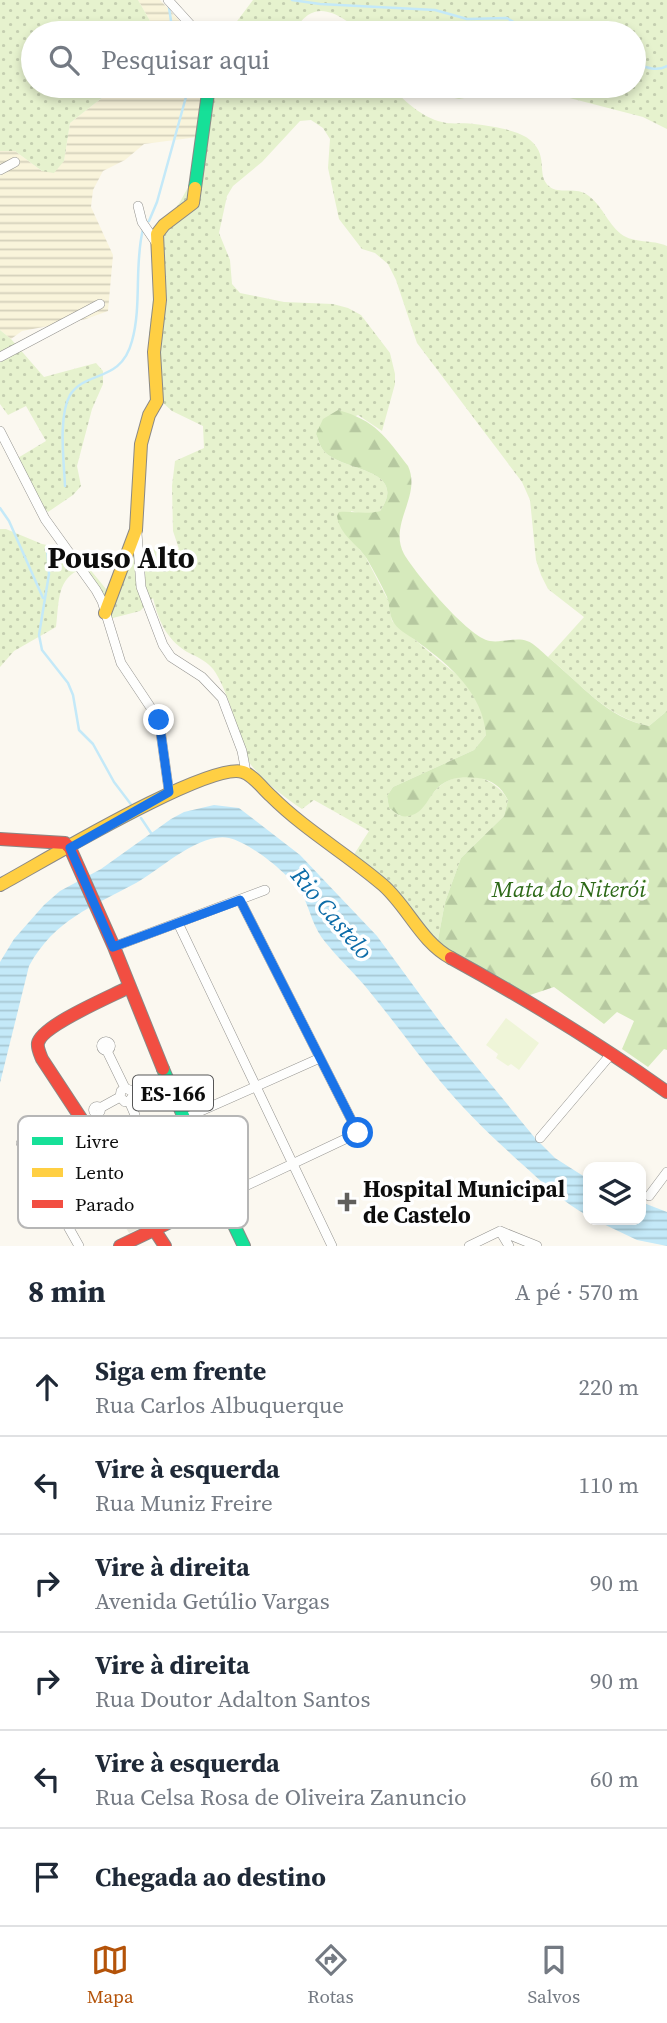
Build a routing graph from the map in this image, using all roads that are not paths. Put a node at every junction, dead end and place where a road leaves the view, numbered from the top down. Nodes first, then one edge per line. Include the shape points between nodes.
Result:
1 (168, 0) edge
2 (187, 21) edge
3 (207, 98) edge
4 (15, 162) dead end
5 (0, 170) edge
6 (138, 206) dead end
7 (157, 244) junction
8 (100, 304) dead end
9 (0, 357) edge
10 (0, 431) edge
11 (136, 530) junction
12 (105, 613) junction
13 (246, 772) junction
14 (169, 792) junction
15 (0, 839) edge
16 (70, 848) junction
17 (0, 885) edge
18 (265, 890) dead end
19 (240, 900) junction
20 (178, 923) junction
21 (113, 947) junction
22 (129, 987) junction
23 (107, 1051) dead end
24 (612, 1053) junction
25 (320, 1058) junction
26 (257, 1087) junction
27 (667, 1093) edge
28 (125, 1096) junction
29 (100, 1108) dead end
30 (80, 1116) edge
31 (135, 1116) edge
32 (182, 1116) edge
33 (190, 1116) edge
34 (540, 1138) dead end
35 (294, 1163) junction
36 (667, 1172) edge
37 (248, 1185) edge
38 (649, 1196) dead end
39 (69, 1228) edge
40 (153, 1228) joint
41 (234, 1228) edge
42 (500, 1231) junction
43 (79, 1246) edge
44 (120, 1246) edge
45 (165, 1246) edge
46 (244, 1246) edge
47 (332, 1246) edge
48 (469, 1246) edge
49 (509, 1246) edge
50 (537, 1246) edge

1 - 2 street
3 - 7 main road via 193,202 161,227
4 - 5 street
6 - 7 street via 142,222
7 - 11 main road via 157,401 141,444
8 - 9 street
10 - 12 street via 45,519 96,590
11 - 12 main road
11 - 13 street via 141,587 163,645 171,657 202,677 222,698
12 - 14 street via 121,663 159,720
13 - 14 main road via 219,773
13 - 24 main road via 294,818 385,887 438,951
14 - 16 main road
15 - 16 main road via 65,843
16 - 17 main road
16 - 21 main road, ES-166
18 - 19 street
19 - 20 street
19 - 25 street
20 - 21 street
20 - 26 street
21 - 22 main road, ES-166
22 - 30 main road via 40,1038 42,1059
22 - 32 main road, ES-166
23 - 28 street
24 - 27 main road
24 - 34 street
25 - 26 street
25 - 35 street via 358,1133
26 - 33 street
26 - 35 street
28 - 29 street
28 - 31 street
35 - 37 street
35 - 47 street
36 - 38 street
39 - 43 street
40 - 44 main road
40 - 45 main road
41 - 46 main road, ES-166
42 - 48 street
42 - 49 street
42 - 50 street

